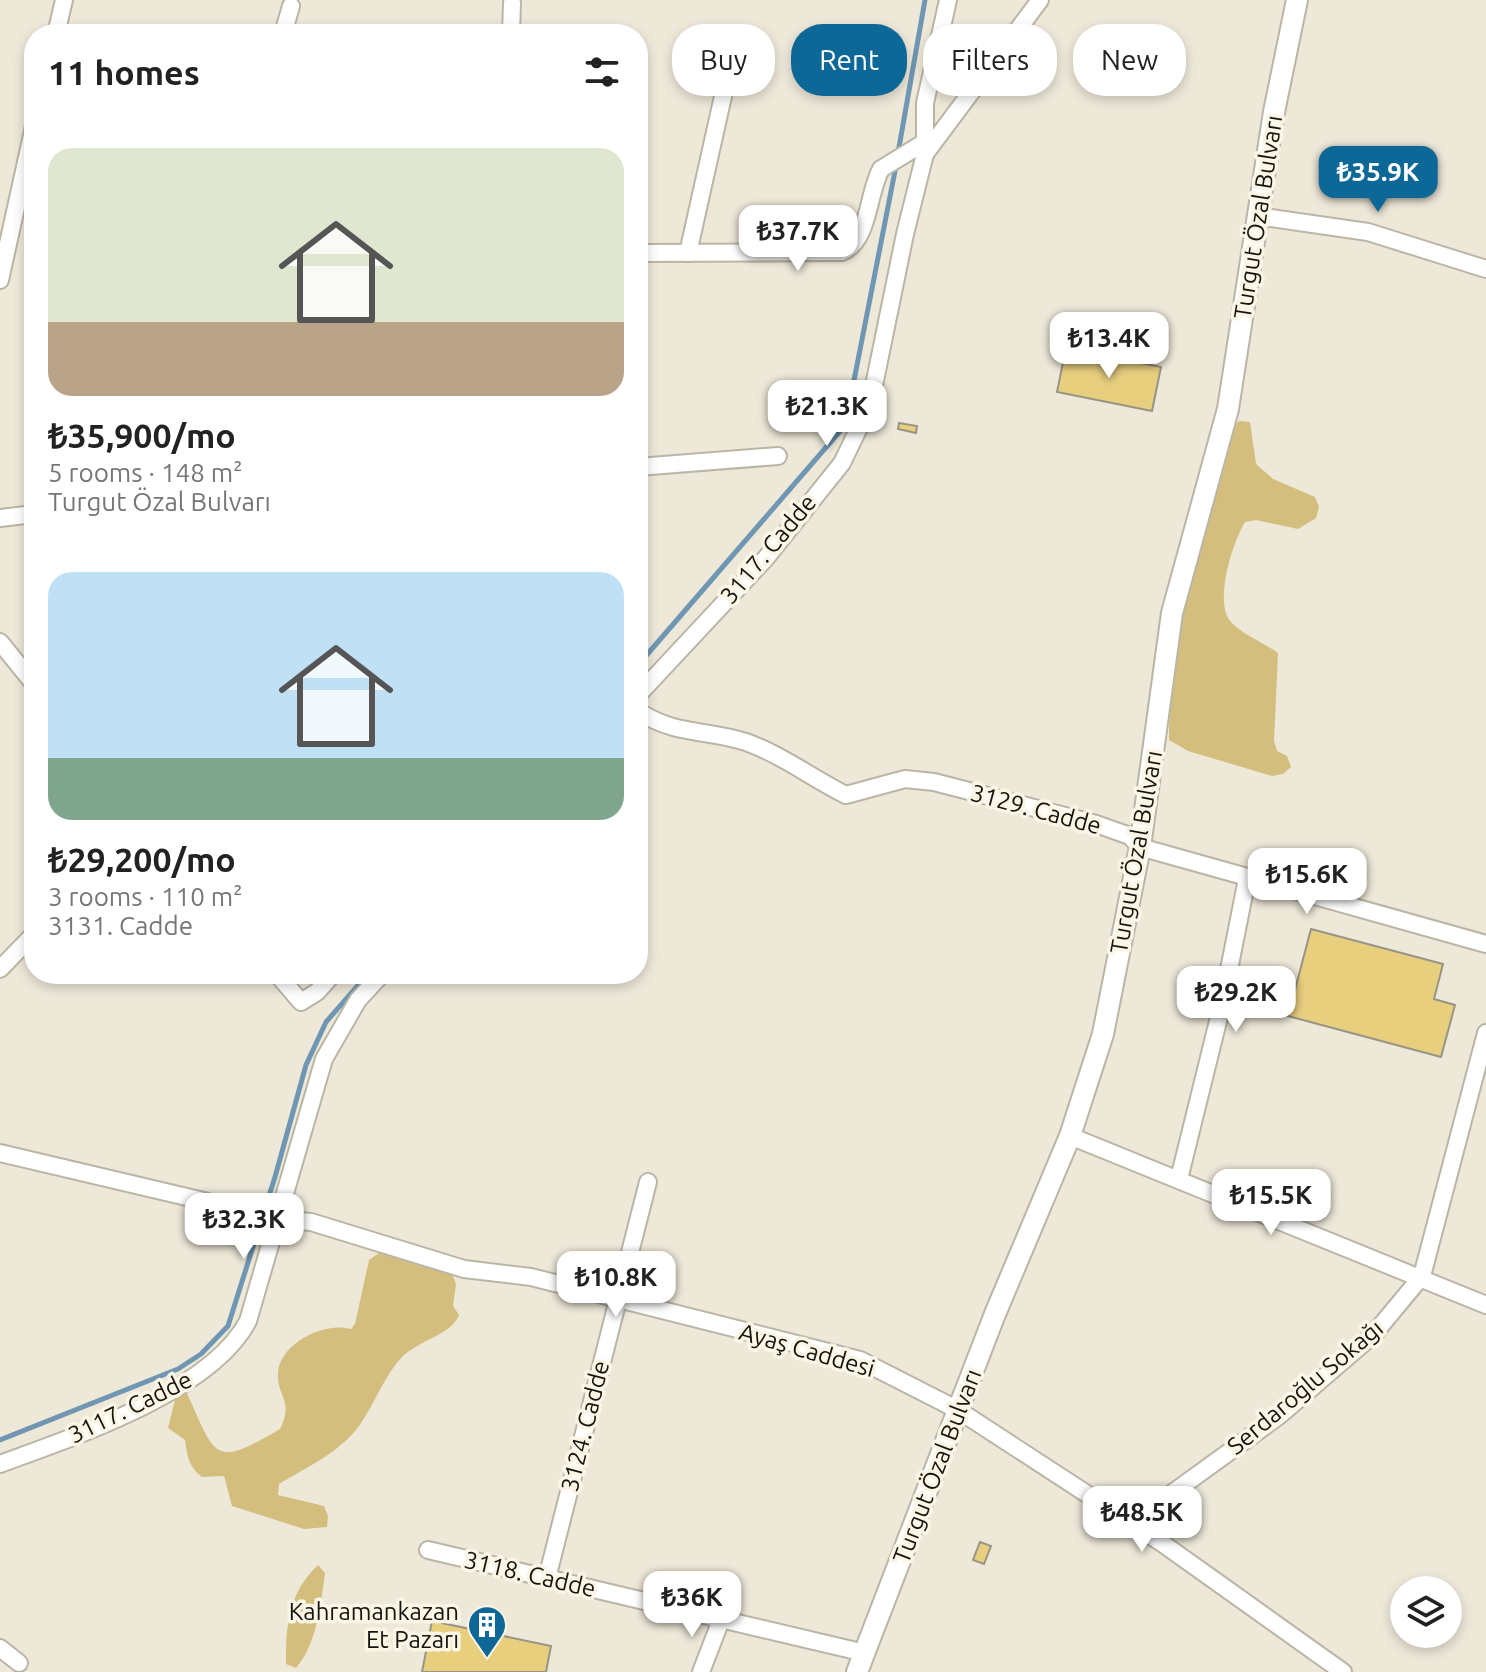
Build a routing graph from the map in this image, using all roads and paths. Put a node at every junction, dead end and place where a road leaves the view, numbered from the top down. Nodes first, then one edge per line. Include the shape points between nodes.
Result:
1 (64, 0) edge
2 (948, 0) edge
3 (1040, 0) edge
4 (1297, 0) edge
5 (512, 3) dead end
6 (291, 6) dead end
7 (58, 24) edge
8 (286, 24) edge
9 (511, 24) edge
10 (723, 96) edge
11 (925, 148) junction
12 (24, 171) edge
13 (1257, 216) junction
14 (648, 253) edge
15 (688, 253) junction
16 (1486, 269) edge
17 (0, 280) edge
18 (778, 456) dead end
19 (648, 466) edge
20 (24, 515) edge
21 (0, 518) edge
22 (0, 642) edge
23 (24, 672) edge
24 (648, 684) edge
25 (648, 717) edge
26 (1140, 847) junction
27 (1247, 879) junction
28 (24, 944) edge
29 (1486, 944) edge
30 (0, 969) edge
31 (286, 984) edge
32 (324, 984) edge
33 (373, 984) edge
34 (1486, 1033) edge
35 (1070, 1136) junction
36 (0, 1153) edge
37 (1179, 1179) junction
38 (648, 1182) dead end
39 (208, 1202) dead end
40 (276, 1219) junction
41 (1422, 1276) junction
42 (618, 1299) junction
43 (1486, 1305) edge
44 (958, 1410) junction
45 (0, 1464) edge
46 (1131, 1523) junction
47 (428, 1550) dead end
48 (547, 1578) junction
49 (721, 1620) junction
50 (0, 1648) edge
51 (19, 1663) dead end
52 (861, 1663) edge
53 (701, 1672) edge
54 (1343, 1672) edge

1 - 7 street
2 - 11 street via 925,103
3 - 11 street
4 - 13 street, Turgut Özal Bulvarı
5 - 9 street
6 - 8 street
10 - 15 street
11 - 15 street via 881,169 852,248
11 - 24 street, 3117. Cadde via 870,405 842,463 766,558
12 - 17 street
13 - 16 street via 1368,232
13 - 26 street, Turgut Özal Bulvarı via 1228,409 1172,613
14 - 15 street
18 - 19 street
20 - 21 street
22 - 23 street
25 - 26 street, 3129. Cadde via 662,726 743,741 779,755 846,795 905,779 934,782 1096,824 1130,836
26 - 27 street, 3129. Cadde
26 - 35 street, Turgut Özal Bulvarı via 1103,1034
27 - 29 street, 3129. Cadde
27 - 37 street
28 - 30 street
31 - 32 street via 301,1002
33 - 40 street, 3117. Cadde via 324,1059
34 - 41 street, Serdaroğlu Sokağı
35 - 37 street
35 - 44 street, Turgut Özal Bulvarı
36 - 39 street
37 - 41 street
38 - 42 street, 3124. Cadde
40 - 42 street, Ayaş Caddesi via 311,1222 464,1269 531,1277
40 - 45 street, 3117. Cadde via 238,1341 183,1385
41 - 43 street
41 - 46 street, Serdaroğlu Sokağı via 1373,1335 1280,1415
42 - 44 street, Ayaş Caddesi via 860,1360
42 - 48 street, 3124. Cadde
44 - 46 street, Ayaş Caddesi
44 - 52 street, Turgut Özal Bulvarı
46 - 54 street, Ayaş Caddesi
47 - 48 street, 3118. Cadde
48 - 49 street, 3118. Cadde
49 - 52 street, 3118. Cadde
49 - 53 street
50 - 51 street

